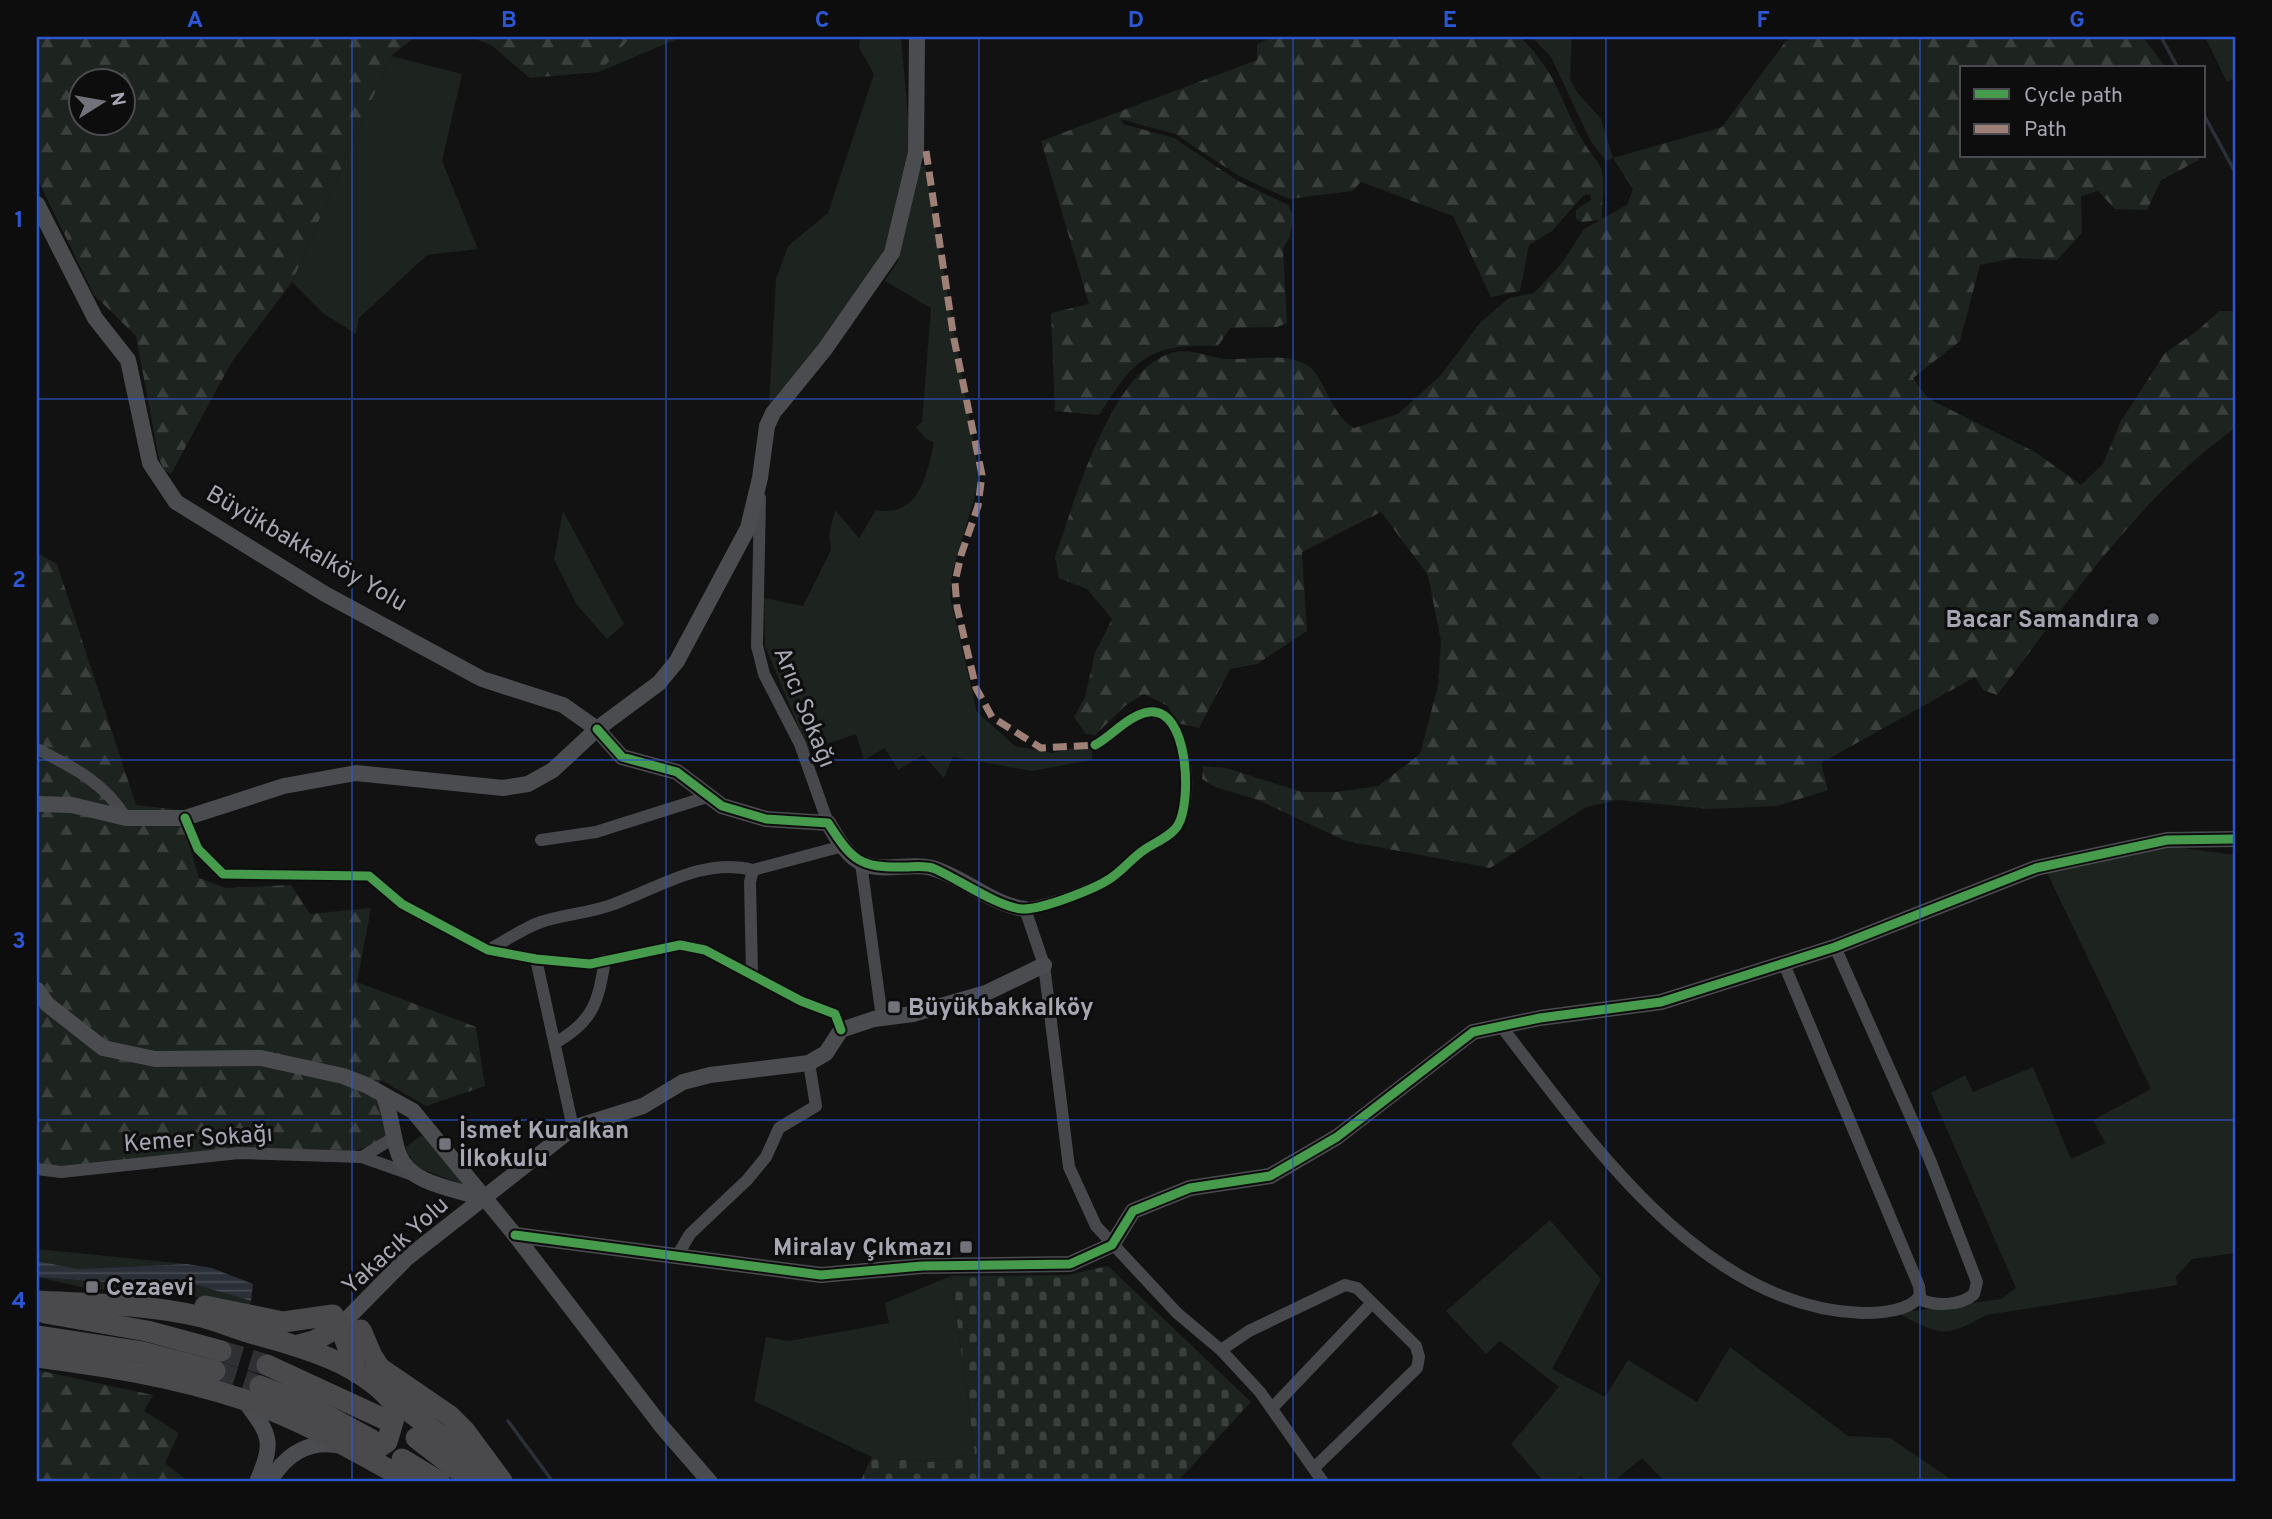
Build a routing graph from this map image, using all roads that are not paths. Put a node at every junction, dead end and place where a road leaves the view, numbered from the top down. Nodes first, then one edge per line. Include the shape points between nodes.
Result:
1 (917, 37) edge
2 (37, 204) edge
3 (760, 478) junction
4 (597, 729) junction
5 (1094, 745) dead end
6 (37, 749) edge
7 (710, 796) junction
8 (37, 804) edge
9 (126, 818) junction
10 (185, 818) junction
11 (828, 823) junction
12 (2235, 839) edge
13 (541, 840) dead end
14 (843, 846) junction
15 (861, 863) junction
16 (753, 870) junction
17 (1025, 909) junction
18 (1835, 947) junction
19 (488, 950) junction
20 (536, 958) junction
21 (605, 960) junction
22 (1784, 964) junction
23 (1044, 965) junction
24 (752, 974) junction
25 (37, 990) edge
26 (882, 1018) junction
27 (1501, 1026) junction
28 (841, 1030) junction
29 (555, 1043) junction
30 (809, 1063) junction
31 (384, 1097) junction
32 (422, 1121) junction
33 (573, 1128) junction
34 (395, 1137) junction
35 (362, 1157) junction
36 (37, 1169) edge
37 (413, 1175) junction
38 (482, 1198) junction
39 (514, 1235) junction
40 (1112, 1245) junction
41 (677, 1256) junction
42 (1918, 1298) junction
43 (37, 1301) edge
44 (1372, 1303) junction
45 (142, 1308) junction
46 (37, 1312) edge
47 (336, 1321) junction
48 (361, 1330) dead end
49 (258, 1335) junction
50 (37, 1336) edge
51 (299, 1345) junction
52 (1221, 1350) junction
53 (37, 1357) edge
54 (267, 1365) tunnel mouth
55 (357, 1373) junction
56 (252, 1393) junction
57 (389, 1396) junction
58 (1273, 1407) junction
59 (384, 1419) dead end
60 (415, 1438) dead end
61 (372, 1440) dead end
62 (349, 1447) junction
63 (402, 1459) dead end
64 (1314, 1468) junction
65 (257, 1482) edge
66 (269, 1482) edge
67 (411, 1482) edge
68 (440, 1482) edge
69 (473, 1482) edge
70 (502, 1482) edge
71 (710, 1482) edge
72 (1323, 1482) edge

1 - 3 main road via 916,152 892,253 825,349 773,412
2 - 4 main road, Büyükbakkalköy Yolu via 94,318 128,360 150,463 176,502 325,594 482,679 563,705
3 - 4 main road via 748,528 677,661 659,683
3 - 11 street, Arıcı Sokağı via 757,646 764,674 800,744
4 - 7 main road, Büyükbakkalköy Yolu via 622,757 677,772
4 - 10 main road via 552,770 528,784 503,788 356,773 284,786
5 - 17 street via 1138,715 1152,712 1166,717 1186,761 1187,800 1177,828 1111,878
6 - 9 street via 78,769 106,790
7 - 11 main road, Büyükbakkalköy Yolu via 722,806 766,819
7 - 13 street via 596,832
8 - 9 main road via 72,805
9 - 10 main road
10 - 19 street via 198,849 223,874 369,876 402,904
11 - 14 main road
12 - 18 main road via 2167,840 2036,868
14 - 15 main road
14 - 16 street
15 - 17 main road via 930,867 1004,906
15 - 26 street
16 - 19 street via 740,867 674,878 612,905 536,924
16 - 24 street
17 - 23 street
18 - 22 main road
18 - 42 street via 1930,1160 1977,1282 1974,1294 1965,1300 1933,1304
19 - 20 street
20 - 21 street via 590,964
20 - 29 street
21 - 24 street via 680,945 705,950
21 - 29 street via 599,996 588,1019
22 - 27 main road via 1661,1002
22 - 42 street via 1919,1286
23 - 26 main road via 986,993
23 - 40 street via 1069,1167 1096,1226
24 - 28 street via 835,1014
25 - 31 main road via 47,1004 103,1048 155,1059 261,1058 342,1076
26 - 28 main road
27 - 40 main road via 1474,1032 1337,1138 1270,1176 1190,1188 1133,1211
27 - 42 street via 1620,1174 1667,1220 1730,1270 1792,1300 1844,1311 1883,1312
28 - 30 main road via 826,1053
29 - 33 street
30 - 33 main road via 683,1082 643,1106
30 - 41 street via 816,1106 779,1128 766,1157 690,1234
31 - 32 main road via 413,1111
31 - 34 main road
32 - 34 main road
32 - 38 main road
33 - 38 main road, Yakacık Yolu
34 - 35 street
34 - 37 main road via 402,1164
35 - 36 street, Kemer Sokağı via 239,1153 61,1172
35 - 37 street, Kemer Sokağı
37 - 38 main road, Kemer Sokağı
38 - 39 main road
38 - 47 main road, Yakacık Yolu
39 - 41 main road
39 - 71 main road
40 - 41 main road via 1070,1264 922,1266 821,1275
40 - 52 street
43 - 45 highway
44 - 52 street via 1357,1288 1341,1286 1249,1331
44 - 58 street
44 - 64 street via 1416,1346 1417,1368
45 - 47 highway via 180,1301 296,1323
45 - 49 highway via 201,1317
46 - 50 highway via 146,1331 218,1361
47 - 51 highway via 314,1341
47 - 55 highway
48 - 70 highway via 380,1368 450,1416
49 - 51 highway
49 - 56 highway via 229,1346 222,1362 223,1380
51 - 55 highway
52 - 58 street
53 - 56 highway via 133,1369
54 - 59 highway
55 - 57 highway
56 - 61 highway via 304,1403
56 - 62 highway
56 - 65 main road via 268,1432 268,1450
57 - 62 highway via 397,1408 387,1443 375,1450
57 - 70 highway
58 - 64 street
60 - 69 highway
62 - 66 main road via 302,1448
62 - 67 highway
63 - 68 highway
64 - 72 street

